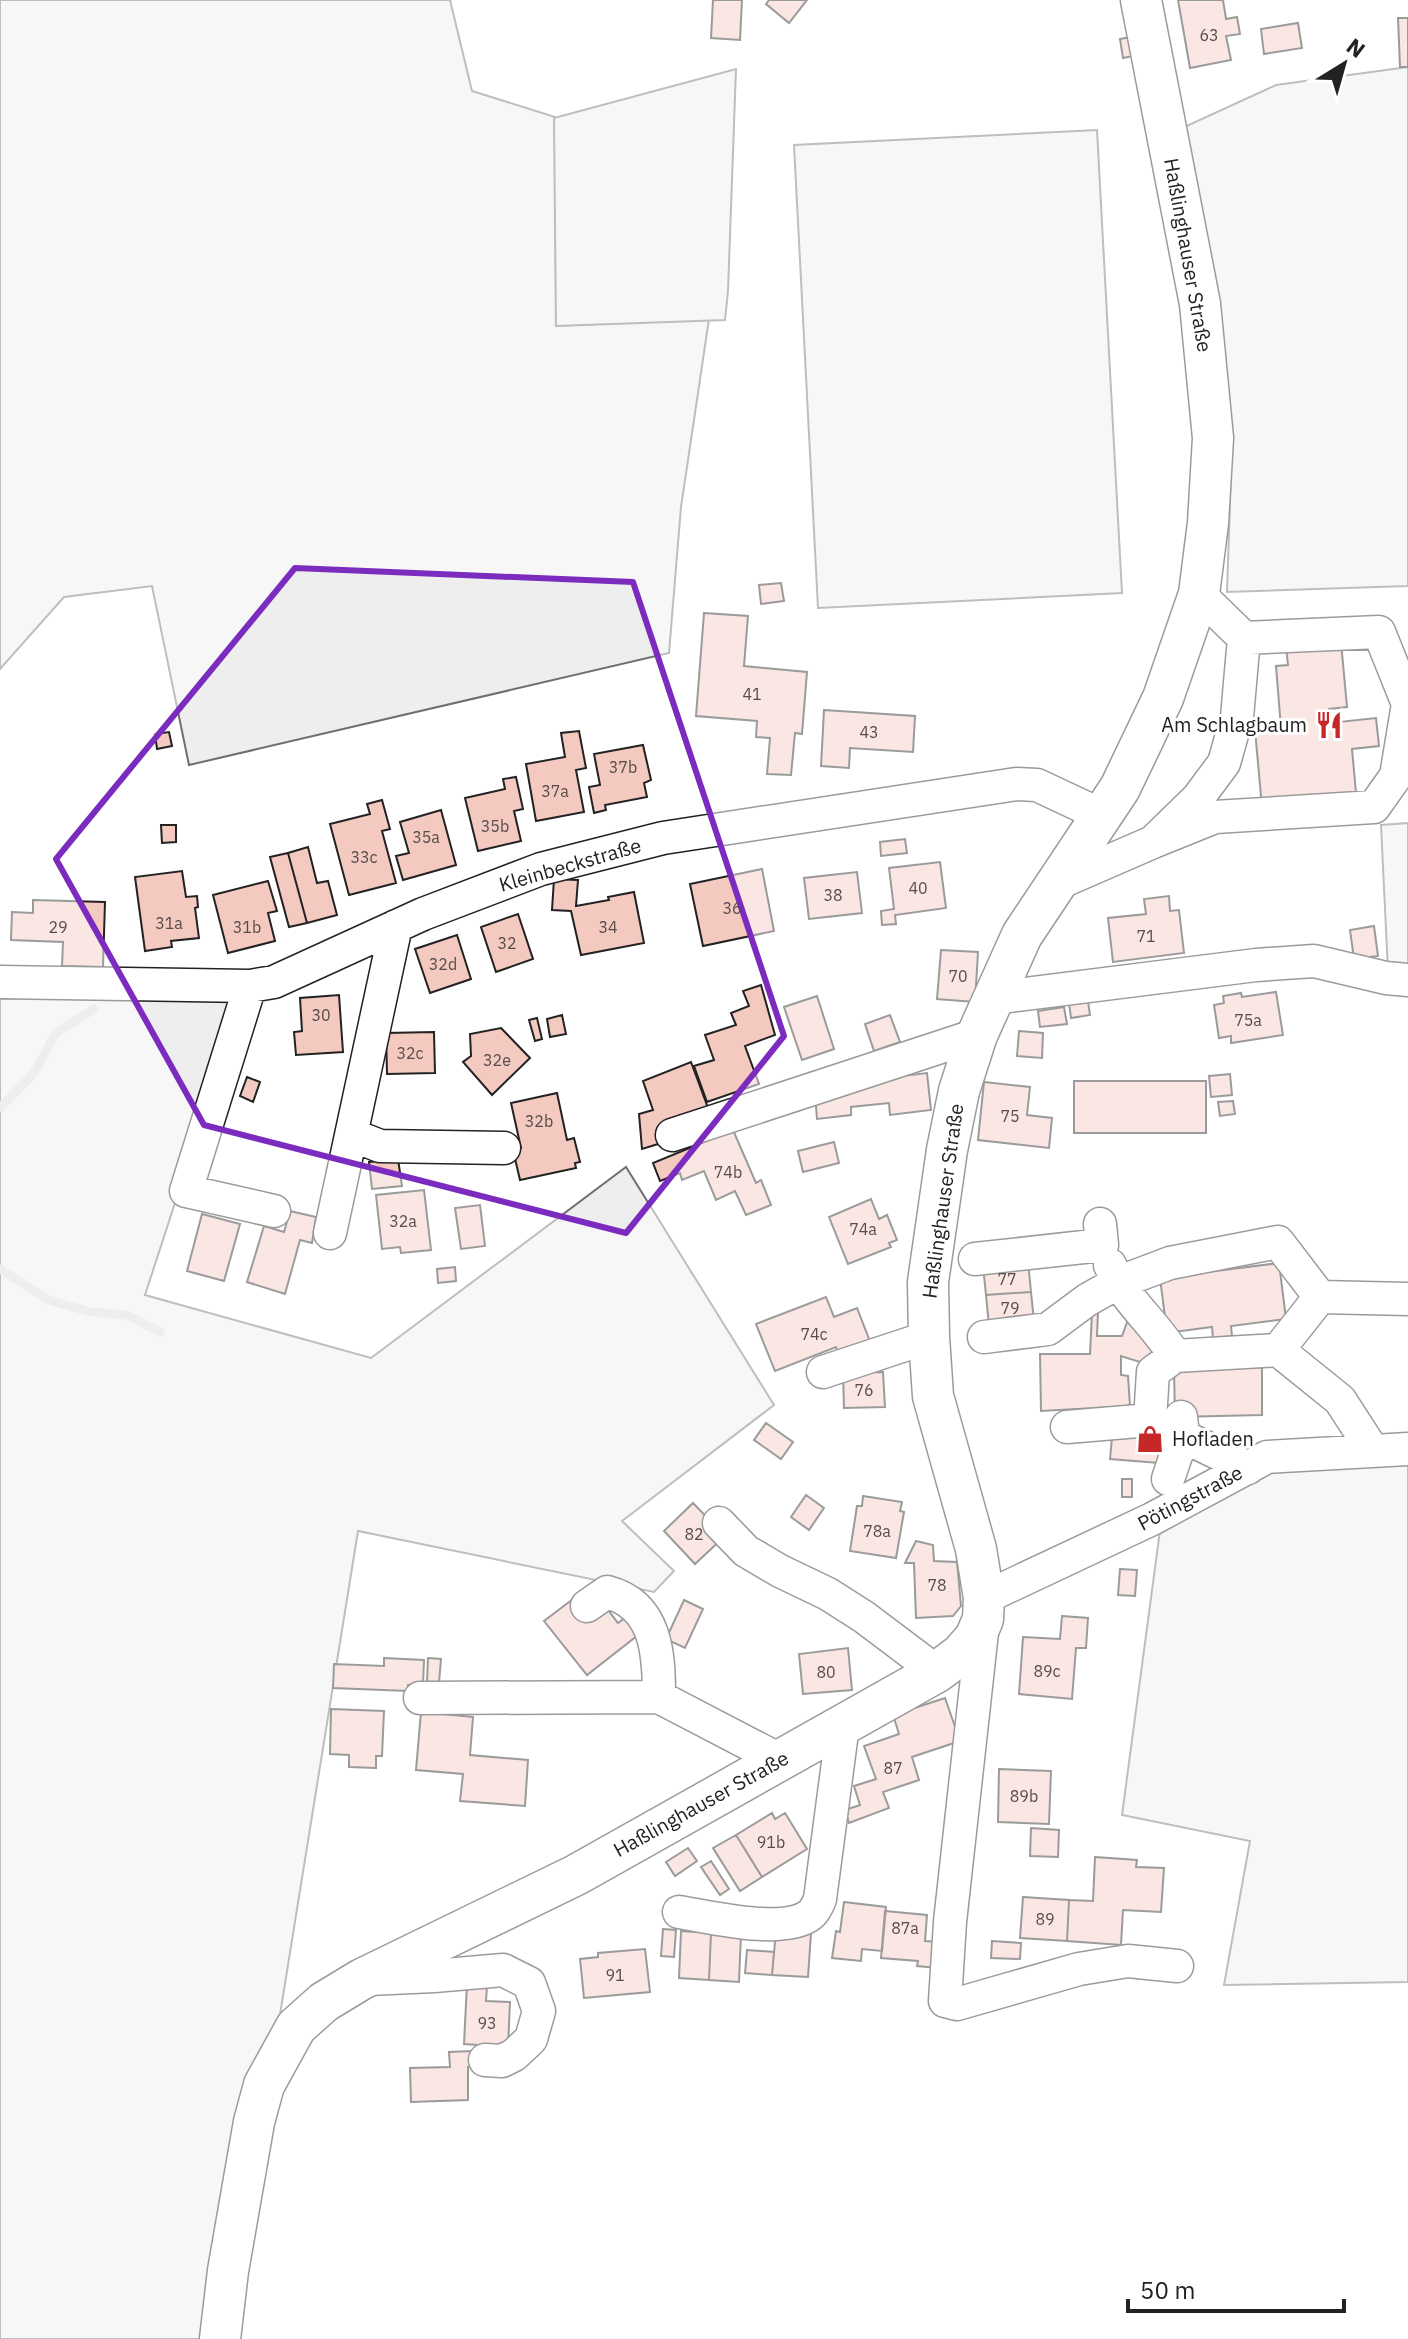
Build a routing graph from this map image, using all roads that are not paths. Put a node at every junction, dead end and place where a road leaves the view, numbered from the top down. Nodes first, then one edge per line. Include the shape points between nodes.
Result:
1 (1141, 0) edge
2 (1199, 594) junction
3 (1244, 638) junction
4 (1393, 801) edge
5 (1101, 815) junction
6 (1153, 842) junction
7 (1054, 885) junction
8 (396, 926) junction
9 (1408, 980) edge
10 (0, 982) edge
11 (250, 986) junction
12 (993, 998) junction
13 (977, 1035) junction
14 (352, 1135) junction
15 (672, 1135) dead end
16 (504, 1148) dead end
17 (274, 1211) dead end
18 (330, 1233) dead end
19 (975, 1259) dead end
20 (1117, 1283) junction
21 (1320, 1297) junction
22 (1408, 1299) edge
23 (929, 1337) junction
24 (984, 1337) dead end
25 (1278, 1350) junction
26 (1175, 1356) junction
27 (823, 1372) dead end
28 (1067, 1427) dead end
29 (1184, 1427) junction
30 (1408, 1449) edge
31 (1373, 1451) junction
32 (1248, 1468) junction
33 (1168, 1479) dead end
34 (719, 1523) dead end
35 (587, 1606) dead end
36 (983, 1609) junction
37 (937, 1672) junction
38 (659, 1697) junction
39 (420, 1698) dead end
40 (843, 1725) junction
41 (780, 1760) junction
42 (679, 1912) dead end
43 (1177, 1966) dead end
44 (362, 1979) junction
45 (485, 2060) dead end
46 (220, 2339) edge

1 - 2 main road, Haßlinghauser Straße via 1200,304 1213,438
2 - 3 street
2 - 5 main road, Haßlinghauser Straße via 1158,710
3 - 4 street via 1379,632 1408,704
3 - 6 street via 1237,717 1224,763 1198,798
4 - 6 street via 1374,807 1215,817
5 - 7 main road, Haßlinghauser Straße
5 - 8 street, Kleinbeckstraße via 1037,785 1016,784 752,823 663,838 541,869
6 - 7 street
7 - 12 main road, Haßlinghauser Straße via 1022,935
8 - 11 street, Kleinbeckstraße via 274,982
8 - 14 street
9 - 12 street via 1314,961
10 - 11 street, Kleinbeckstraße
11 - 17 street via 186,1191
12 - 13 main road, Haßlinghauser Straße
13 - 15 street
13 - 23 main road, Haßlinghauser Straße via 947,1150 928,1282
14 - 16 street via 380,1146
14 - 18 street
19 - 20 street via 1101,1234
20 - 21 street via 1170,1263 1278,1242
20 - 24 street via 1048,1329
20 - 26 street
21 - 22 street
21 - 25 street
23 - 27 street
23 - 36 main road, Haßlinghauser Straße via 933,1396 976,1549
25 - 26 street
25 - 31 street via 1340,1400
26 - 29 street via 1153,1372
28 - 29 street
29 - 32 street
29 - 33 street
30 - 31 street, Pötingstraße
31 - 32 street, Pötingstraße via 1267,1457
32 - 36 street, Pötingstraße
34 - 37 street via 746,1551 828,1594
35 - 38 street via 607,1592 623,1596 641,1614 659,1661
36 - 37 main road, Haßlinghauser Straße via 975,1638
36 - 43 street via 945,2001 957,2004 1079,1969 1128,1961
37 - 40 main road, Haßlinghauser Straße
38 - 39 street
38 - 41 street
40 - 41 main road, Haßlinghauser Straße
40 - 42 street via 820,1899 811,1915 767,1925
41 - 44 main road, Haßlinghauser Straße via 576,1875
44 - 45 street via 503,1970 529,1983 539,2011 531,2039 502,2061
44 - 46 main road, Haßlinghauser Straße via 296,2027 264,2085 238,2207

